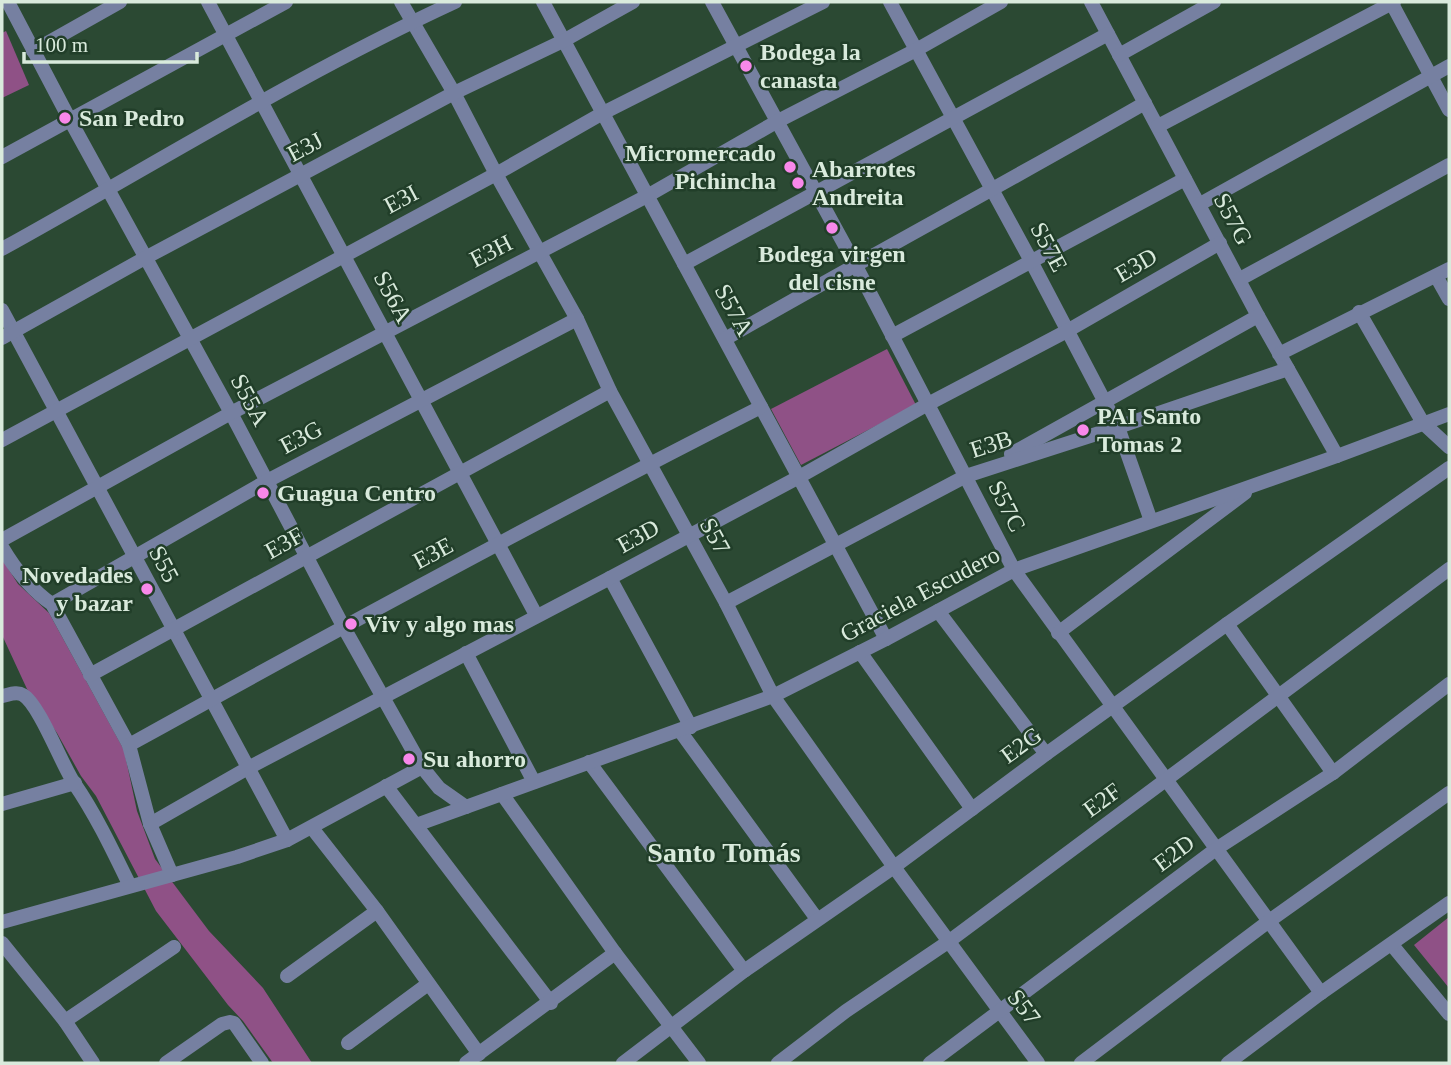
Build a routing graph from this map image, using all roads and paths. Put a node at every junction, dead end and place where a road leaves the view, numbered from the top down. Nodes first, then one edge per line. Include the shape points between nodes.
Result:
1 (8, 2) edge
2 (120, 2) edge
3 (208, 2) edge
4 (286, 2) edge
5 (401, 2) edge
6 (455, 2) edge
7 (542, 2) edge
8 (633, 2) edge
9 (712, 2) edge
10 (823, 2) edge
11 (890, 2) edge
12 (1002, 2) edge
13 (1091, 2) edge
14 (1214, 2) edge
15 (1392, 2) edge
16 (412, 22) junction
17 (225, 34) junction
18 (1108, 34) junction
19 (564, 41) junction
20 (737, 47) junction
21 (916, 50) junction
22 (33, 51) junction
23 (1119, 55) junction
24 (1449, 66) edge
25 (1430, 77) junction
26 (454, 93) junction
27 (262, 102) junction
28 (1145, 103) junction
29 (1449, 110) edge
30 (603, 113) junction
31 (954, 119) junction
32 (70, 120) junction
33 (779, 121) junction
34 (1158, 126) junction
35 (2, 157) edge
36 (1449, 165) edge
37 (496, 174) junction
38 (301, 176) junction
39 (1185, 179) junction
40 (109, 190) junction
41 (992, 191) junction
42 (816, 194) junction
43 (647, 196) junction
44 (1200, 204) junction
45 (1220, 243) junction
46 (2, 249) edge
47 (540, 252) junction
48 (344, 255) junction
49 (145, 258) junction
50 (1031, 261) junction
51 (684, 264) junction
52 (855, 264) junction
53 (1443, 273) edge
54 (1240, 279) junction
55 (1449, 299) edge
56 (2, 310) edge
57 (1359, 312) junction
58 (1258, 316) junction
59 (577, 319) junction
60 (1067, 331) junction
61 (385, 332) junction
62 (8, 335) edge
63 (892, 336) junction
64 (191, 339) junction
65 (724, 339) junction
66 (1279, 354) junction
67 (1288, 369) junction
68 (610, 391) junction
69 (421, 399) junction
70 (1105, 401) junction
71 (928, 404) junction
72 (761, 407) junction
73 (55, 411) junction
74 (232, 413) junction
75 (1449, 414) edge
76 (1423, 423) junction
77 (1118, 427) junction
78 (2, 440) edge
79 (1449, 447) edge
80 (1337, 456) junction
81 (648, 464) junction
82 (1449, 468) edge
83 (985, 469) junction
84 (461, 472) junction
85 (966, 476) junction
86 (799, 477) junction
87 (267, 481) junction
88 (1255, 485) junction
89 (97, 486) junction
90 (1152, 521) junction
91 (688, 534) junction
92 (2, 540) edge
93 (499, 545) junction
94 (835, 545) junction
95 (2, 547) edge
96 (134, 555) junction
97 (306, 556) junction
98 (1014, 569) junction
99 (1449, 569) edge
100 (610, 578) junction
101 (726, 603) junction
102 (52, 604) junction
103 (938, 611) junction
104 (536, 615) junction
105 (1227, 624) junction
106 (343, 626) junction
107 (173, 629) junction
108 (1058, 633) junction
109 (886, 639) junction
110 (860, 652) junction
111 (466, 653) junction
112 (90, 675) junction
113 (1449, 684) edge
114 (2, 696) edge
115 (774, 696) junction
116 (383, 697) junction
117 (1278, 698) junction
118 (211, 699) junction
119 (1113, 706) junction
120 (686, 729) junction
121 (128, 745) junction
122 (1046, 754) junction
123 (589, 762) junction
124 (422, 767) junction
125 (248, 768) junction
126 (1333, 773) junction
127 (1166, 781) junction
128 (534, 782) junction
129 (75, 783) junction
130 (386, 786) junction
131 (1449, 793) edge
132 (502, 794) junction
133 (2, 804) edge
134 (466, 807) junction
135 (972, 809) junction
136 (150, 824) junction
137 (416, 825) junction
138 (312, 828) junction
139 (286, 840) junction
140 (1216, 849) junction
141 (894, 867) junction
142 (172, 875) junction
143 (130, 886) junction
144 (1449, 903) edge
145 (377, 911) junction
146 (817, 919) junction
147 (1269, 921) junction
148 (2, 922) edge
149 (948, 942) junction
150 (2, 943) edge
151 (1392, 945) junction
152 (174, 947) dead end
153 (615, 953) junction
154 (744, 971) junction
155 (287, 975) dead end
156 (428, 984) junction
157 (1321, 993) junction
158 (551, 1003) junction
159 (999, 1012) junction
160 (1449, 1014) edge
161 (65, 1021) junction
162 (672, 1027) junction
163 (348, 1043) dead end
164 (479, 1054) junction
165 (93, 1063) edge
166 (166, 1063) edge
167 (262, 1063) edge
168 (466, 1063) edge
169 (623, 1063) edge
170 (699, 1063) edge
171 (778, 1063) edge
172 (930, 1063) edge
173 (1038, 1063) edge
174 (1081, 1063) edge
175 (1228, 1063) edge

1 - 22 street, S55A
2 - 22 street
3 - 17 street, S56A
4 - 17 street
5 - 16 street, S57
6 - 16 street
7 - 19 street, S57A
8 - 19 street, E3J
9 - 20 street, S57C
10 - 20 street, E3I
11 - 21 street, S57E
12 - 21 street, E3H
13 - 18 street, S57G
14 - 23 street
15 - 25 street
15 - 34 street
16 - 26 street, S57
16 - 27 street
17 - 27 street, S56A
17 - 32 street
18 - 23 street, S57G
18 - 31 street
19 - 26 street, E3J
19 - 30 street, S57A
20 - 30 street, E3I
20 - 33 street, S57C
21 - 31 street, S57E
21 - 33 street, E3H
22 - 32 street, S55A
23 - 28 street, S57G
24 - 25 street
25 - 29 street
25 - 44 street
26 - 37 street, S57
26 - 38 street, E3J
27 - 38 street, S56A
27 - 40 street
28 - 34 street, S57G
28 - 41 street
30 - 37 street, E3I
30 - 43 street, S57A
31 - 41 street, S57E
31 - 42 street
32 - 35 street
32 - 40 street, S55A
33 - 42 street, S57C
33 - 43 street, E3H
34 - 39 street, S57G
36 - 54 street
37 - 47 street, S57
37 - 48 street, E3I
38 - 48 street, S56A
38 - 49 street, E3J
39 - 44 street, S57G
39 - 50 street
40 - 46 street
40 - 49 street, S55A
41 - 50 street, S57E
41 - 52 street
42 - 51 street
42 - 52 street, S57C
43 - 47 street, E3H
43 - 51 street, S57A
44 - 45 street, S57G
45 - 54 street, S57G
45 - 60 street, E3D
47 - 59 street, S57
47 - 61 street, E3H
48 - 61 street, S56A
48 - 64 street, E3I
49 - 62 street, E3J
49 - 64 street, S55A
50 - 60 street, S57E
50 - 63 street
51 - 65 street, S57A
52 - 63 street, S57C
52 - 65 street
53 - 55 street
53 - 57 street
54 - 58 street, S57G
56 - 62 street, S55
57 - 66 street
57 - 76 street
58 - 66 street, S57G
58 - 70 street
59 - 68 street, S57
59 - 69 street, E3G
60 - 70 street, S57E
60 - 71 street, E3D
61 - 69 street, S56A
61 - 74 street, E3H
62 - 73 street, S55
63 - 71 street, S57C
64 - 73 street, E3I
64 - 74 street, S55A
65 - 72 street, S57A
66 - 67 street, S57G
67 - 77 street, E3B
67 - 80 street, S57G
68 - 81 street, S57
68 - 84 street, E3F
69 - 84 street, S56A
69 - 87 street, E3G
70 - 77 street, S57E
70 - 83 street
71 - 85 street, S57C
71 - 86 street, E3D
72 - 81 street, E3E
72 - 86 street, S57A
73 - 78 street, E3I
73 - 89 street, S55
74 - 87 street, S55A
74 - 89 street, E3H
75 - 76 street, Graciela Escudero
76 - 79 street
76 - 80 street, Graciela Escudero
77 - 83 street, E3B
77 - 90 street, S57E
80 - 88 street, Graciela Escudero
81 - 91 street, S57
81 - 93 street, E3E
82 - 105 street, E2G
83 - 85 street, E3B
84 - 93 street, S56A
84 - 97 street, E3F
85 - 94 street, E3B
85 - 98 street, S57C
86 - 91 street, E3D
86 - 94 street, S57A
87 - 96 street, E3G
87 - 97 street, S55A
88 - 90 street, Graciela Escudero
88 - 108 street
89 - 92 street, E3H
89 - 96 street, S55
90 - 98 street, Graciela Escudero
91 - 100 street, E3D
91 - 101 street, S57
93 - 104 street, S56A
93 - 106 street, E3E
94 - 101 street, E3B
94 - 109 street, S57A
95 - 102 street via 25,581
96 - 102 street, E3G
96 - 107 street, S55
97 - 106 street, S55A
97 - 107 street, E3F
98 - 103 street, Graciela Escudero
98 - 108 street, S57C
99 - 117 street, E2F
100 - 104 street, E3D
100 - 120 street
101 - 115 street, S57
102 - 112 street
103 - 109 street, Graciela Escudero
103 - 122 street
104 - 111 street, E3D
105 - 117 street
105 - 119 street, E2G
106 - 116 street, S55A
106 - 118 street, E3E
107 - 112 street, E3F
107 - 118 street, S55
108 - 119 street, S57C
109 - 110 street, Graciela Escudero
110 - 115 street, Graciela Escudero
110 - 135 street
111 - 116 street, E3D
111 - 128 street
112 - 121 street
113 - 126 street, E2D
114 - 129 street via 22,695
115 - 120 street, Graciela Escudero
115 - 141 street, S57
116 - 124 street, S55A
116 - 125 street, E3D
117 - 126 street
117 - 127 street, E2F
118 - 121 street, E3E
118 - 125 street, S55
119 - 122 street, E2G
119 - 127 street, S57C
120 - 123 street, Graciela Escudero
120 - 146 street
121 - 136 street
122 - 135 street, E2G
123 - 128 street, Graciela Escudero
123 - 154 street
124 - 130 street
124 - 134 street, S55A via 439,788
125 - 136 street, E3D
125 - 139 street, S55
126 - 140 street, E2D
127 - 140 street, S57C
127 - 149 street, E2F
128 - 132 street, Graciela Escudero
129 - 133 street
129 - 143 street
130 - 137 street
130 - 138 street
131 - 147 street
132 - 134 street, Graciela Escudero
132 - 153 street
134 - 137 street, Graciela Escudero
135 - 141 street, E2G
136 - 142 street
137 - 158 street
138 - 139 street
138 - 145 street
139 - 142 street
140 - 147 street, S57C
140 - 159 street, E2D
141 - 146 street, E2G
141 - 149 street, S57
142 - 143 street
143 - 148 street
144 - 151 street
145 - 155 street
145 - 156 street
146 - 154 street, E2G
147 - 157 street, S57C
147 - 174 street
149 - 159 street, S57
149 - 171 street, E2F
150 - 161 street
151 - 157 street
151 - 160 street
152 - 161 street
153 - 158 street
153 - 162 street
154 - 162 street, E2G
156 - 163 street
156 - 164 street
157 - 175 street
158 - 164 street
159 - 172 street, E2D
159 - 173 street, S57
161 - 165 street
162 - 169 street, E2G
162 - 170 street
164 - 168 street
166 - 167 street via 230,1021

